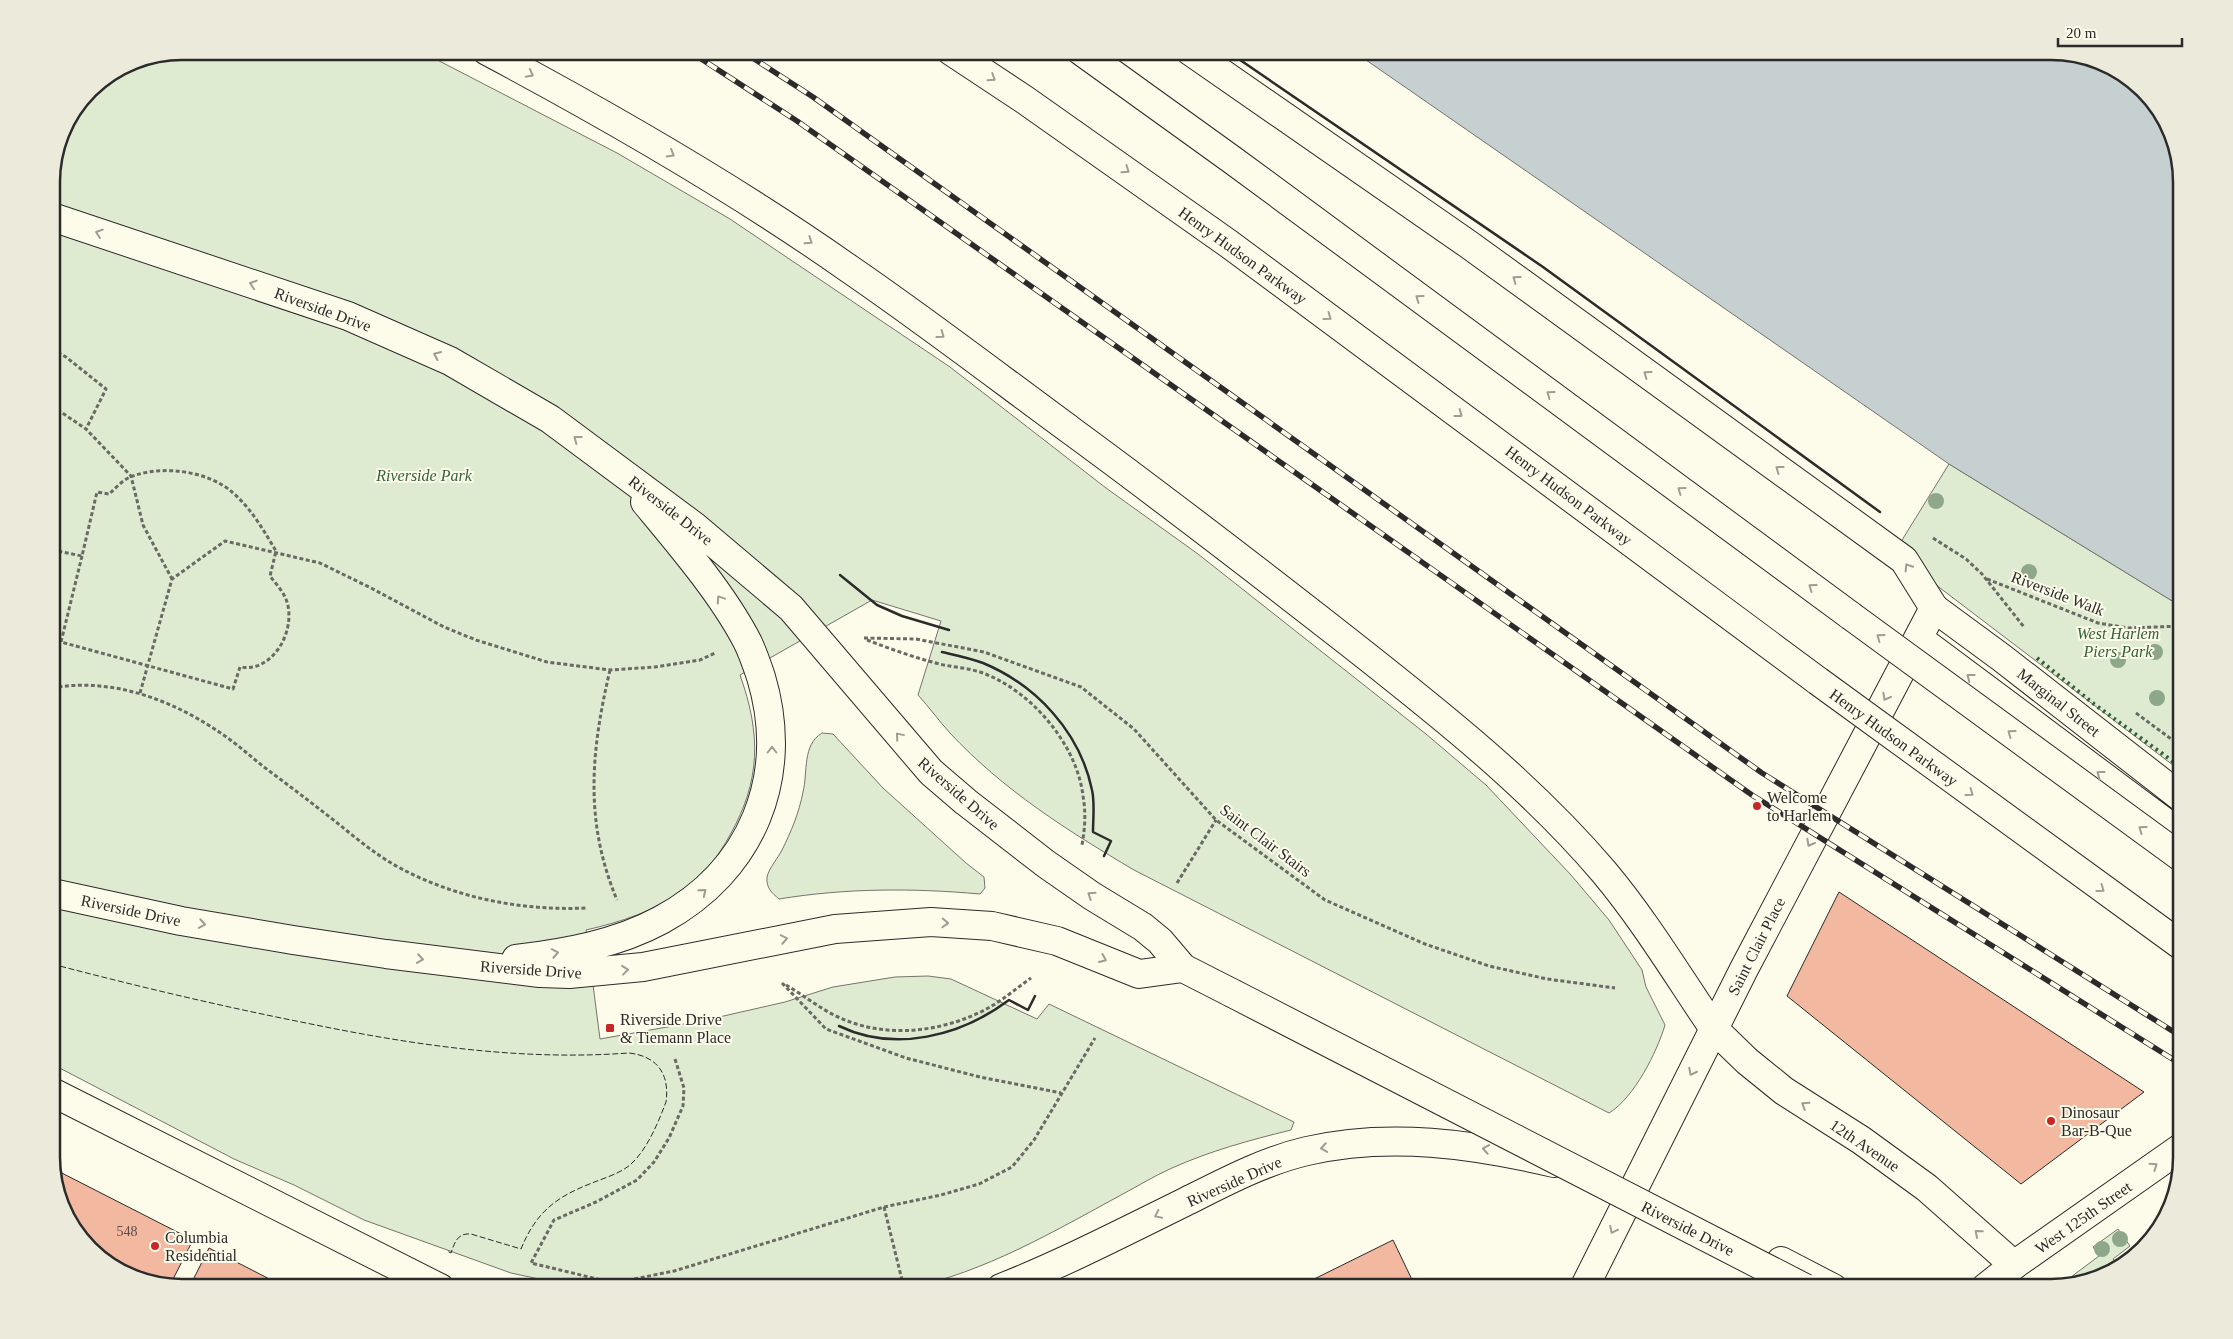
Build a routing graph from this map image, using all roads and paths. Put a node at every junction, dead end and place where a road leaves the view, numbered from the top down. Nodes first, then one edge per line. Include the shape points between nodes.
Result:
1 (503, 60) edge
2 (965, 60) edge
3 (1094, 60) edge
4 (1203, 60) edge
5 (60, 220) edge
6 (60, 354) edge
7 (60, 411) edge
8 (86, 428) junction
9 (616, 468) junction
10 (131, 476) junction
11 (276, 551) junction
12 (60, 552) edge
13 (82, 556) junction
14 (172, 579) junction
15 (1934, 608) junction
16 (2173, 626) edge
17 (2025, 628) dead end
18 (1918, 638) junction
19 (722, 650) dead end
20 (148, 666) junction
21 (610, 670) junction
22 (60, 687) edge
23 (140, 693) junction
24 (2133, 712) dead end
25 (2173, 740) edge
26 (2173, 791) edge
27 (1216, 820) junction
28 (2173, 827) edge
29 (1082, 850) dead end
30 (2173, 851) edge
31 (1177, 883) dead end
32 (60, 895) edge
33 (619, 906) dead end
34 (594, 908) dead end
35 (2173, 939) edge
36 (454, 963) junction
37 (1183, 968) junction
38 (1031, 978) dead end
39 (1615, 988) dead end
40 (1714, 1029) junction
41 (1094, 1038) dead end
42 (675, 1059) dead end
43 (1061, 1093) junction
44 (60, 1096) edge
45 (2173, 1153) edge
46 (1635, 1186) junction
47 (884, 1207) junction
48 (2014, 1265) junction
49 (422, 1279) edge
50 (597, 1279) edge
51 (634, 1279) edge
52 (902, 1279) edge
53 (1021, 1279) edge
54 (1588, 1279) edge
55 (1788, 1279) edge
56 (1815, 1279) edge
57 (1996, 1279) edge

1 -> 40 main road, 12th Avenue via 646,139 849,268 1192,519 1398,680 1532,796 1572,836 1642,920
2 -> 35 main road, Henry Hudson Parkway, bridge via 1229,244
30 -> 3 main road, bridge
15 -> 4 main road via 1904,560 1476,250
9 -> 5 main road, Riverside Drive via 550,419 488,381 406,340 348,316
6 - 8 path via 106,389
7 - 8 path
8 - 10 path
36 -> 9 main road via 503,961 587,947 630,935 661,920 704,891 731,863 749,834 767,785 772,759 769,717 764,688 746,639 705,577
37 -> 9 main road, Riverside Drive via 1144,927 1092,896 1009,837 932,772 791,608 694,526
10 - 11 path via 174,471 218,482 233,492 247,508
10 - 13 path via 108,494 98,492
10 - 14 path via 143,524
11 - 14 path via 225,541
11 - 20 path via 270,576 287,602 289,617 288,630 274,654 257,668 240,667 233,689
11 - 21 path via 320,563 444,627 476,640 547,662
12 - 13 path
13 - 20 path via 61,642
14 - 20 path
15 - 18 main road, Saint Clair Place
15 - 26 main road, Marginal Street
16 - 17 path, Riverside Walk via 2128,628 2098,623 1986,578
28 -> 18 main road
18 -> 40 main road, Saint Clair Place
19 - 21 path via 700,660
20 - 23 path
21 - 33 path via 596,740 594,783 601,851
22 - 23 path via 94,685
23 - 34 path via 168,704 223,734 369,848 416,876 456,891 530,908
24 - 25 path
27 - 29 path, Saint Clair Stairs via 1134,729 1081,687 984,652 916,639 859,638 933,663 982,672 1005,684 1041,712 1065,745 1083,794 1086,822
27 - 31 path
27 - 39 path, Saint Clair Stairs via 1325,900 1425,944 1516,972
32 -> 36 main road, Riverside Drive via 210,926
36 -> 37 main road, Riverside Drive via 550,973 605,972 643,968 835,929 930,922 992,926 1057,941 1139,974
37 - 55 main road, Riverside Drive, bridge
38 - 43 path via 990,1007 957,1022 919,1031 882,1030 845,1020 782,983 826,1029 915,1060
40 -> 46 main road, Saint Clair Place
48 -> 40 main road, 12th Avenue via 1927,1188 1784,1091
41 - 43 path
42 - 50 path via 684,1088 683,1106 654,1162 637,1180 554,1220 531,1263
43 - 47 path via 1034,1140 1012,1167 980,1184
44 - 49 main road
48 -> 45 main road, West 125th Street
46 -> 53 main road, Riverside Drive via 1553,1163 1468,1146 1362,1142 1307,1151 1262,1164
46 -> 54 main road, Saint Clair Place
46 - 56 main road
47 - 51 path via 674,1271
47 - 52 path
48 - 57 main road, West 125th Street

